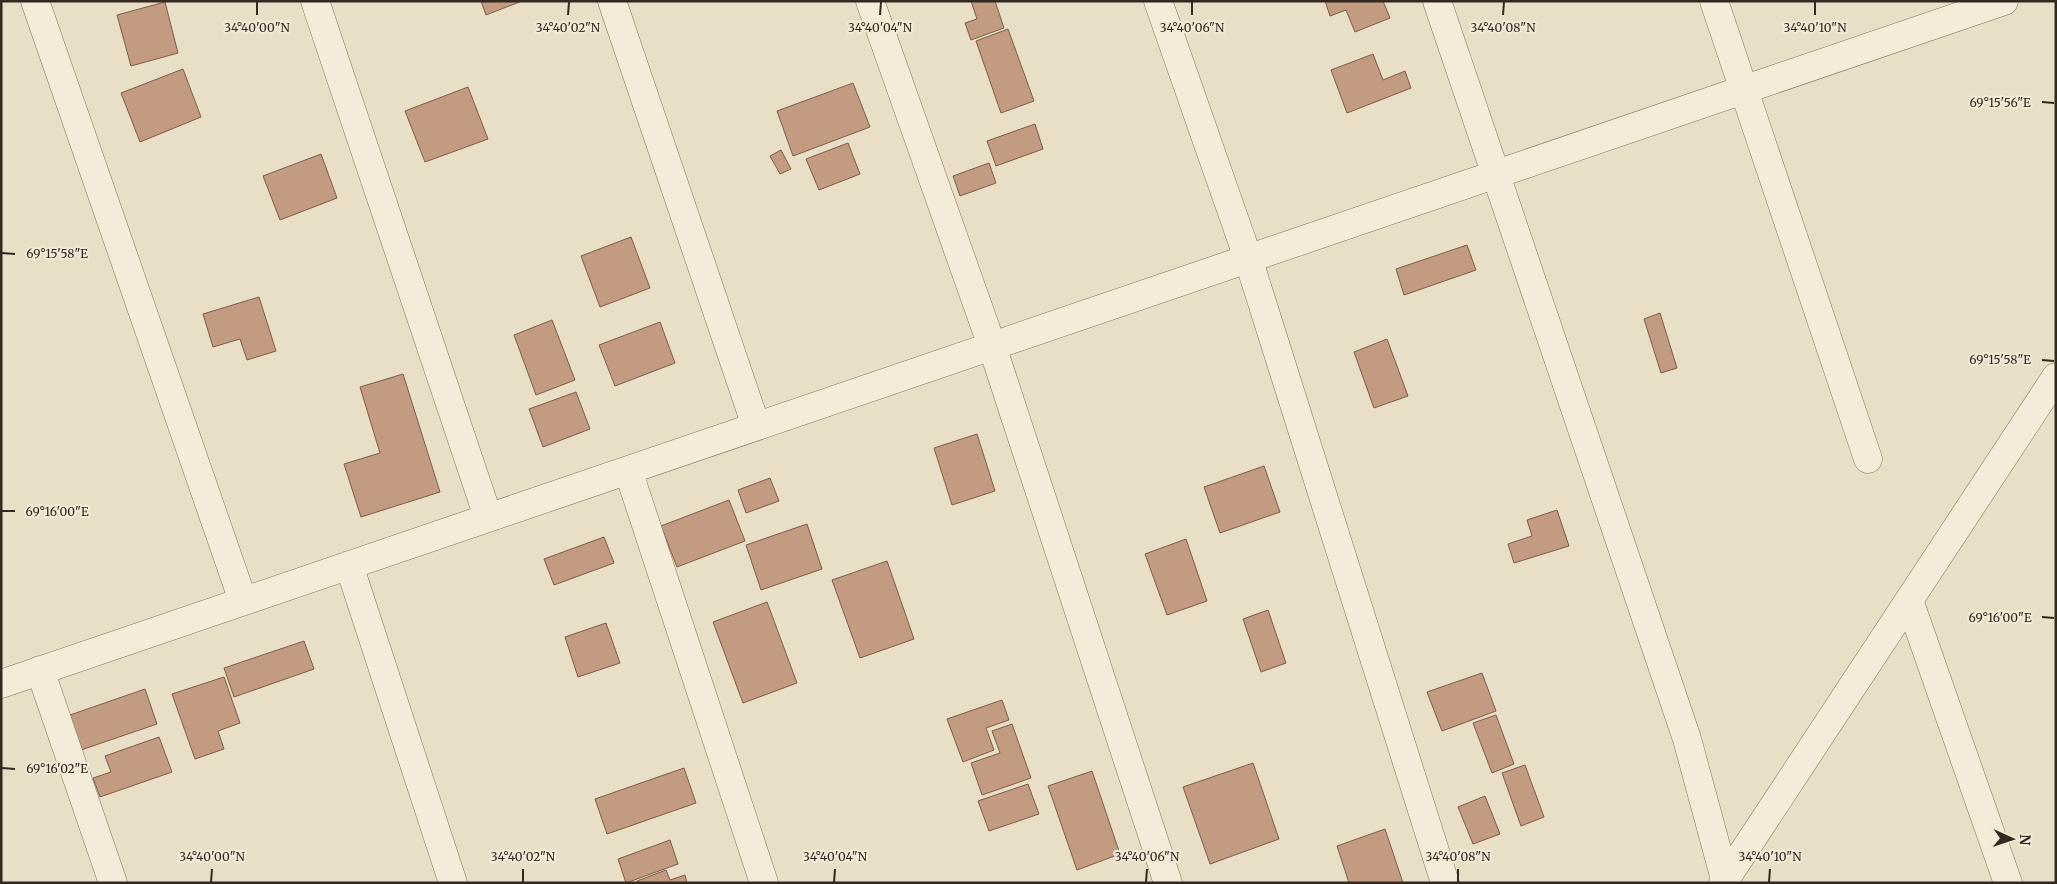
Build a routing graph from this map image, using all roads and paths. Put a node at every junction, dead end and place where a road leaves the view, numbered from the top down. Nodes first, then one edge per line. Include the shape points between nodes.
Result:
1 (36, 1) edge
2 (315, 1) edge
3 (612, 1) edge
4 (870, 1) edge
5 (1158, 1) edge
6 (1437, 1) edge
7 (1714, 1) edge
8 (1991, 3) edge
9 (1744, 89) junction
10 (1496, 174) junction
11 (1248, 258) junction
12 (992, 346) junction
13 (2056, 377) edge
14 (756, 426) junction
15 (1868, 459) dead end
16 (628, 470) junction
17 (488, 517) junction
18 (348, 565) junction
19 (1909, 600) junction
20 (244, 601) junction
21 (40, 670) junction
22 (1, 684) edge
23 (1725, 882) edge
24 (113, 883) edge
25 (453, 883) edge
26 (764, 883) edge
27 (1168, 883) edge
28 (1445, 883) edge
29 (2008, 883) edge

1 - 20 street
2 - 17 street
3 - 14 street
4 - 12 street
5 - 11 street
6 - 10 street
7 - 9 street
8 - 9 street
9 - 10 street
9 - 15 street
10 - 11 street
10 - 23 street via 1687,739
11 - 12 street
11 - 28 street
12 - 14 street
12 - 27 street
13 - 19 street
14 - 16 street
16 - 17 street
16 - 26 street
17 - 18 street
18 - 20 street
18 - 25 street
19 - 23 street
19 - 29 street
20 - 21 street
21 - 22 street
21 - 24 street

